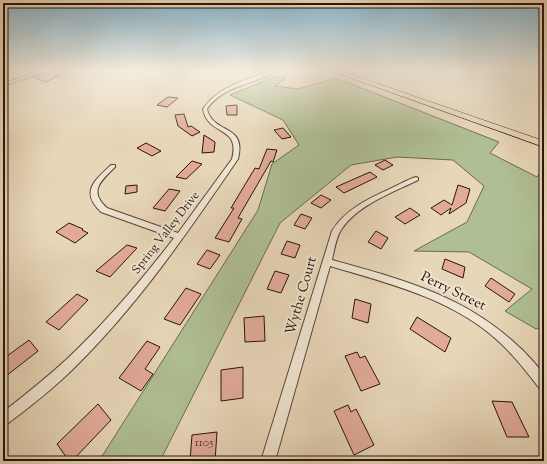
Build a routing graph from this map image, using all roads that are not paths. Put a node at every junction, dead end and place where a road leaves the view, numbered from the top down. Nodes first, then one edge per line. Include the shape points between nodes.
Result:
1 (227, 92) edge
2 (394, 92) edge
3 (544, 144) edge
4 (113, 166) dead end
5 (416, 179) dead end
6 (179, 237) junction
7 (327, 262) junction
8 (544, 385) edge
9 (3, 420) edge
10 (268, 461) edge

1 - 6 street, Spring Valley Drive via 207,105 205,113 212,123 234,137 238,153
2 - 3 main road
4 - 6 street via 94,188 94,201 98,206
5 - 7 street, Wythe Court via 349,215 336,231
6 - 9 street, Spring Valley Drive via 108,326 51,382
7 - 8 street, Perry Street via 412,287 465,310 516,350
7 - 10 street, Wythe Court

